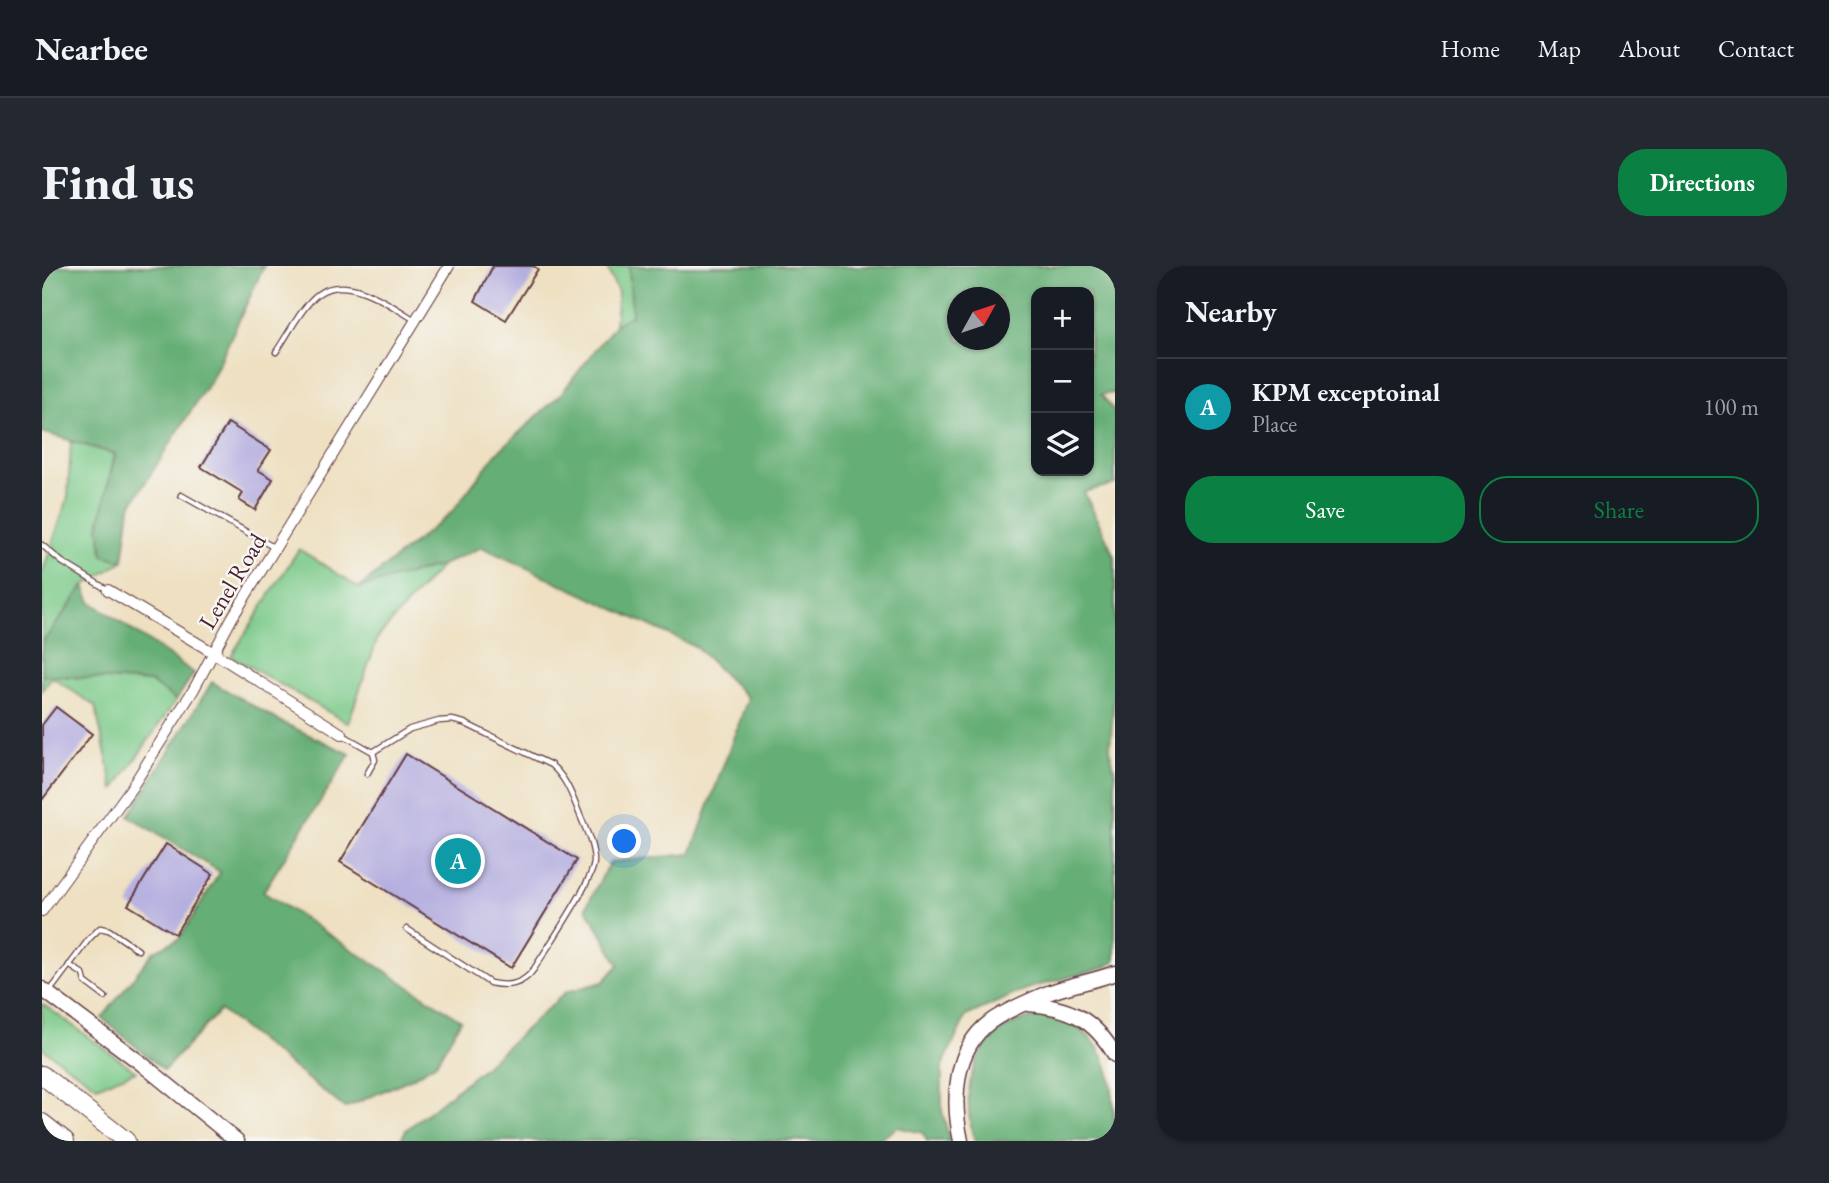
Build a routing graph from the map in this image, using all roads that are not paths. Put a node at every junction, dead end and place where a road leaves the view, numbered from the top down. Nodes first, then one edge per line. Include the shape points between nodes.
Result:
1 (449, 266) edge
2 (416, 320) junction
3 (276, 352) dead end
4 (181, 495) dead end
5 (42, 545) edge
6 (275, 548) junction
7 (108, 590) joint
8 (214, 653) junction
9 (342, 734) joint
10 (373, 752) junction
11 (367, 774) dead end
12 (42, 911) edge
13 (407, 929) dead end
14 (138, 950) dead end
15 (69, 965) junction
16 (1115, 973) edge
17 (45, 992) edge
18 (105, 997) dead end
19 (1027, 1004) junction
20 (1115, 1055) edge
21 (42, 1075) edge
22 (42, 1124) edge
23 (65, 1141) edge
24 (126, 1141) edge
25 (237, 1141) edge
26 (961, 1141) edge

1 - 2 street, Lenel Road
2 - 3 lane via 367,293 335,288 311,300
2 - 6 street, Lenel Road
4 - 6 lane
5 - 7 lane
6 - 8 street, Lenel Road
7 - 8 street
8 - 9 street
8 - 12 street, Lenel Road via 132,787
9 - 10 lane
10 - 11 lane via 375,760
10 - 13 lane via 424,724 439,720 464,723 560,773 593,851 590,877 534,969 518,984 490,983
14 - 15 lane via 100,928
15 - 17 lane
15 - 18 lane
16 - 19 main road
17 - 25 main road
19 - 20 main road via 1054,1007 1082,1018 1103,1036
19 - 26 main road via 987,1024 965,1054 957,1093
21 - 24 highway
22 - 23 highway

